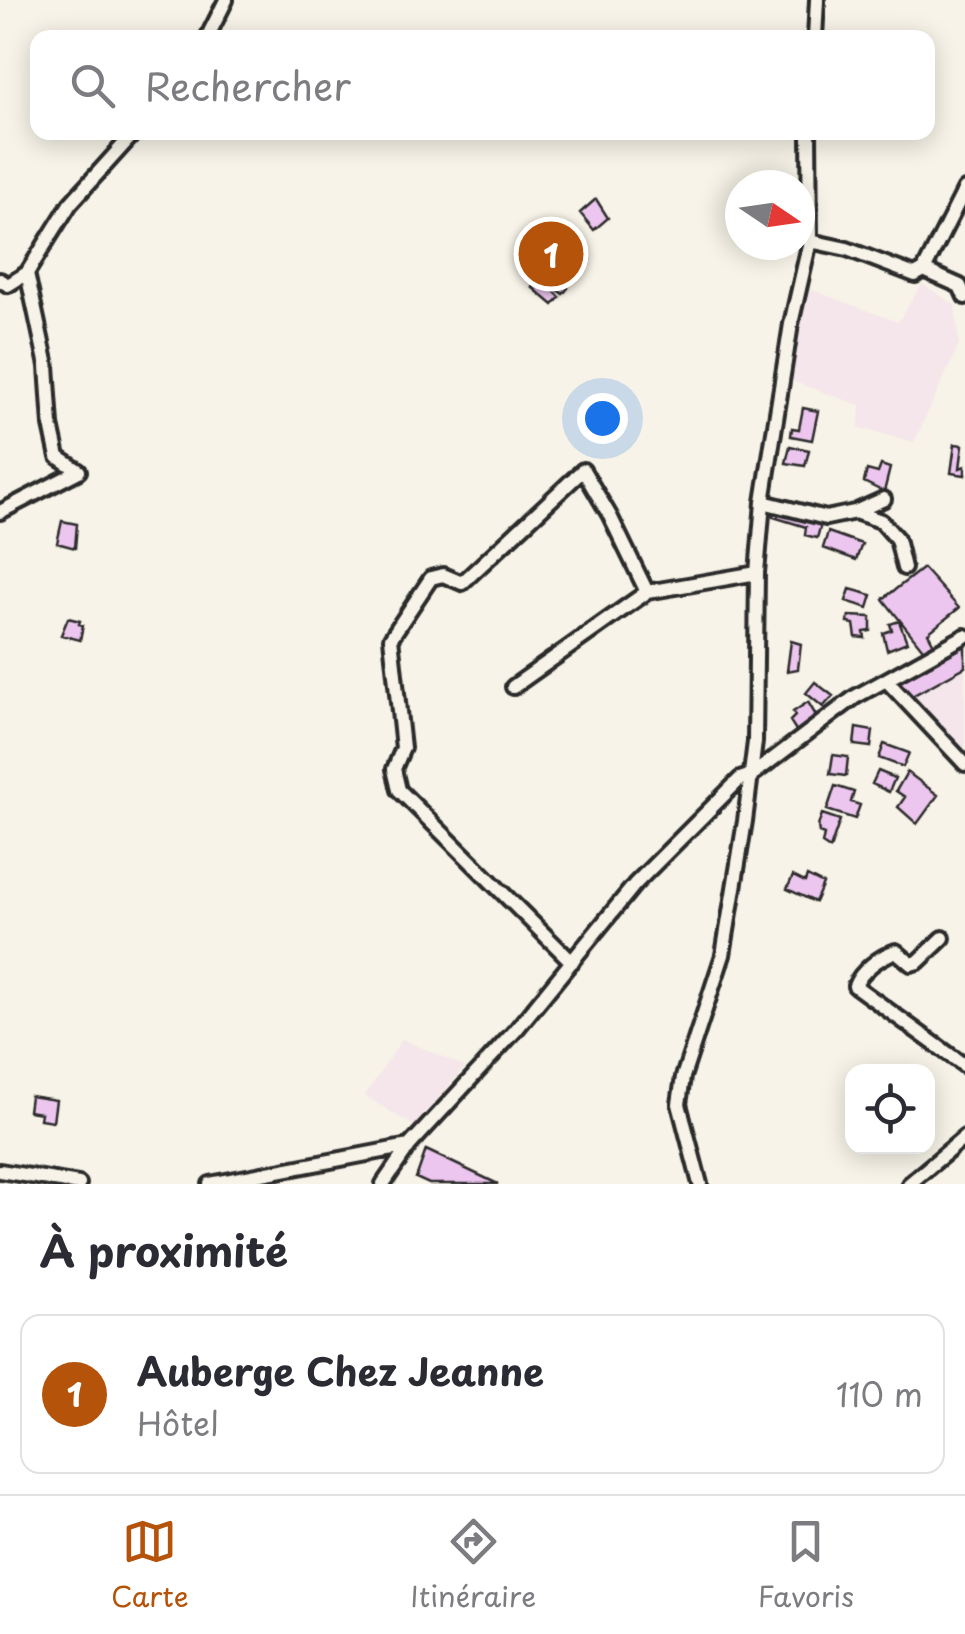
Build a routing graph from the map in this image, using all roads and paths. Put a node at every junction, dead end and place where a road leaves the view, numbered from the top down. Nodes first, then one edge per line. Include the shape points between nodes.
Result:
1 (226, 0) edge
2 (817, 0) edge
3 (211, 30) edge
4 (815, 30) edge
5 (128, 140) edge
6 (809, 140) edge
7 (809, 170) edge
8 (965, 189) edge
9 (815, 242) edge
10 (806, 260) edge
11 (924, 270) junction
12 (27, 273) junction
13 (0, 280) edge
14 (965, 297) edge
15 (884, 499) dead end
16 (762, 502) junction
17 (0, 512) edge
18 (855, 512) junction
19 (904, 568) dead end
20 (757, 573) junction
21 (646, 592) junction
22 (965, 636) edge
23 (886, 680) junction
24 (512, 687) dead end
25 (965, 764) edge
26 (752, 775) junction
27 (943, 938) dead end
28 (572, 962) junction
29 (965, 1066) edge
30 (965, 1137) edge
31 (409, 1146) junction
32 (0, 1171) edge
33 (79, 1184) edge
34 (210, 1184) edge
35 (383, 1184) edge
36 (700, 1184) edge
37 (910, 1184) edge

1 - 3 street
2 - 4 street
5 - 12 street via 70,204
6 - 7 street
8 - 11 street
9 - 11 street via 899,272
10 - 16 street
11 - 14 street via 960,286
12 - 13 street via 8,285
12 - 17 street via 48,366 58,457 79,472
15 - 18 street
16 - 18 street via 826,518
16 - 20 street
18 - 19 street via 880,521 897,539
20 - 21 street
20 - 26 street
21 - 24 street
21 - 28 street via 583,470 462,583 431,578 391,638 403,748 394,768 399,790
22 - 23 street
23 - 25 street
23 - 26 street
26 - 28 street via 740,779 636,884
26 - 36 street via 723,955 679,1104
27 - 29 street via 918,962 888,954 854,986
28 - 31 street
30 - 37 street
31 - 34 street
31 - 35 street
32 - 33 street

